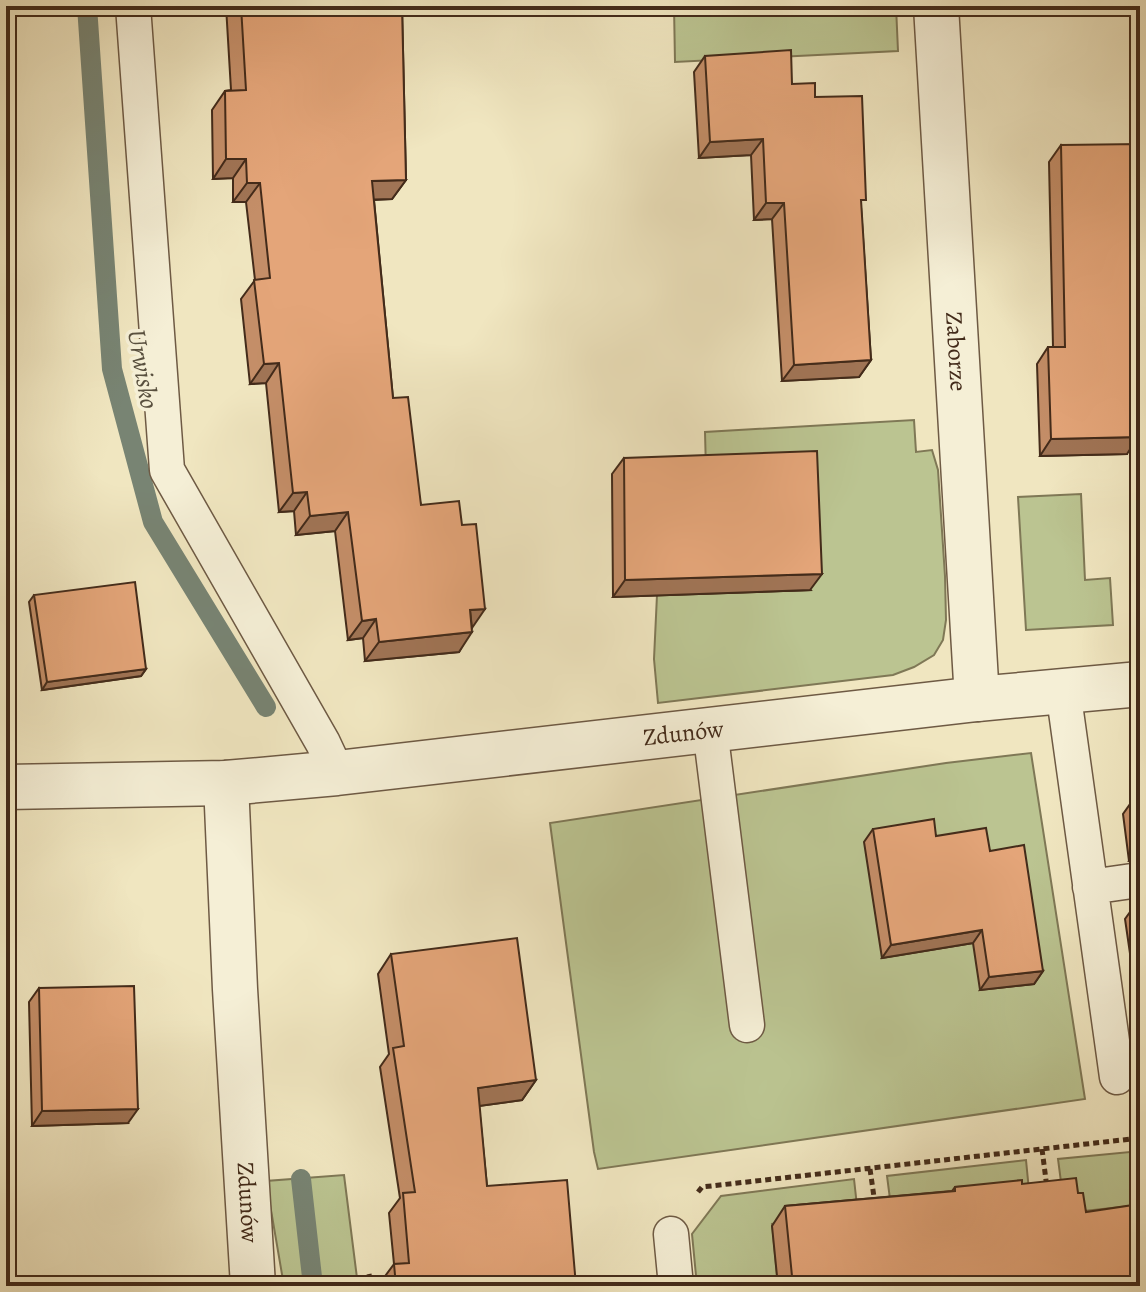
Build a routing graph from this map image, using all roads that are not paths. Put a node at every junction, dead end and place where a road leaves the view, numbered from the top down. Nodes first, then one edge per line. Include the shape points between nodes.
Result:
1 (133, 6) edge
2 (936, 6) edge
3 (1140, 684) edge
4 (1063, 690) junction
5 (977, 699) junction
6 (710, 729) junction
7 (337, 773) junction
8 (226, 783) junction
9 (6, 787) edge
10 (1132, 881) dead end
11 (1090, 887) junction
12 (747, 1025) dead end
13 (1117, 1077) dead end
14 (671, 1234) road end
15 (253, 1286) edge
16 (676, 1286) edge

1 - 7 lane via 167,470
2 - 5 street, Zaborze
3 - 4 street, Zdunów
4 - 5 street, Zdunów
4 - 11 lane
5 - 6 street, Zdunów
6 - 7 street, Zdunów
6 - 12 lane
7 - 8 street, Zdunów
8 - 9 street, Zdunów
8 - 15 street, Zdunów
10 - 11 lane
11 - 13 lane
14 - 16 lane

